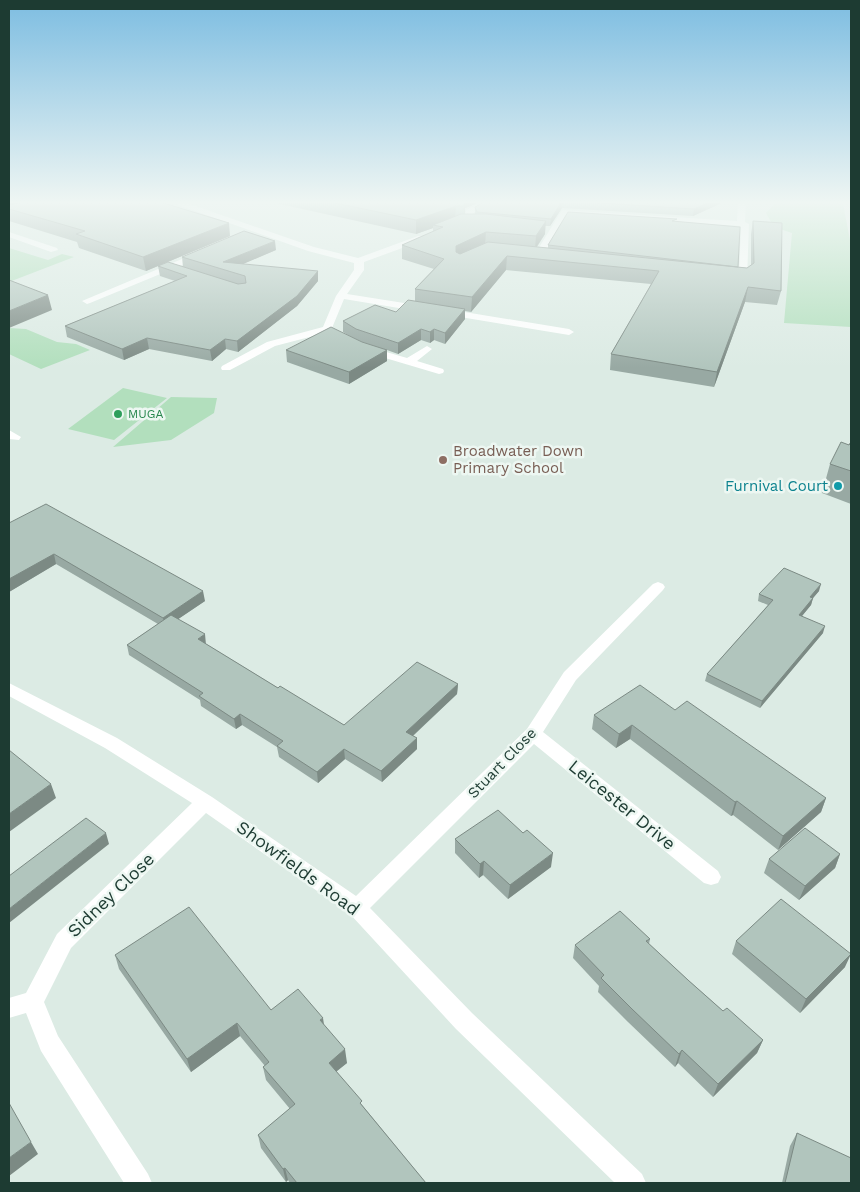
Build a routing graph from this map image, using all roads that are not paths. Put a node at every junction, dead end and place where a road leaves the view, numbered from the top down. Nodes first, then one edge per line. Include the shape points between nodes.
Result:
1 (194, 257) edge
2 (341, 257) edge
3 (371, 257) edge
4 (558, 257) edge
5 (744, 257) edge
6 (359, 261) junction
7 (169, 267) junction
8 (188, 273) edge
9 (340, 296) junction
10 (87, 302) dead end
11 (327, 329) junction
12 (570, 332) dead end
13 (427, 349) dead end
14 (408, 362) junction
15 (226, 368) dead end
16 (439, 371) dead end
17 (658, 587) dead end
18 (9, 689) edge
19 (533, 734) junction
20 (205, 802) junction
21 (711, 877) dead end
22 (357, 908) junction
23 (33, 1000) junction
24 (9, 1008) edge
25 (139, 1183) edge
26 (633, 1183) edge

1 - 7 street
2 - 6 street
3 - 6 street
4 - 5 street via 744,277
6 - 9 street via 359,270
7 - 8 street
7 - 10 street
9 - 11 street
9 - 12 street
11 - 14 street via 355,346
11 - 15 street via 271,344
13 - 14 street
14 - 16 street
17 - 19 street, Stuart Close via 570,676
18 - 20 street, Showfields Road via 111,743
19 - 21 street, Leicester Drive
19 - 22 street, Stuart Close
20 - 22 street, Showfields Road
20 - 23 street, Sidney Close via 64,941
22 - 26 street, Showfields Road via 464,1021
23 - 24 street
23 - 25 street via 49,1043

